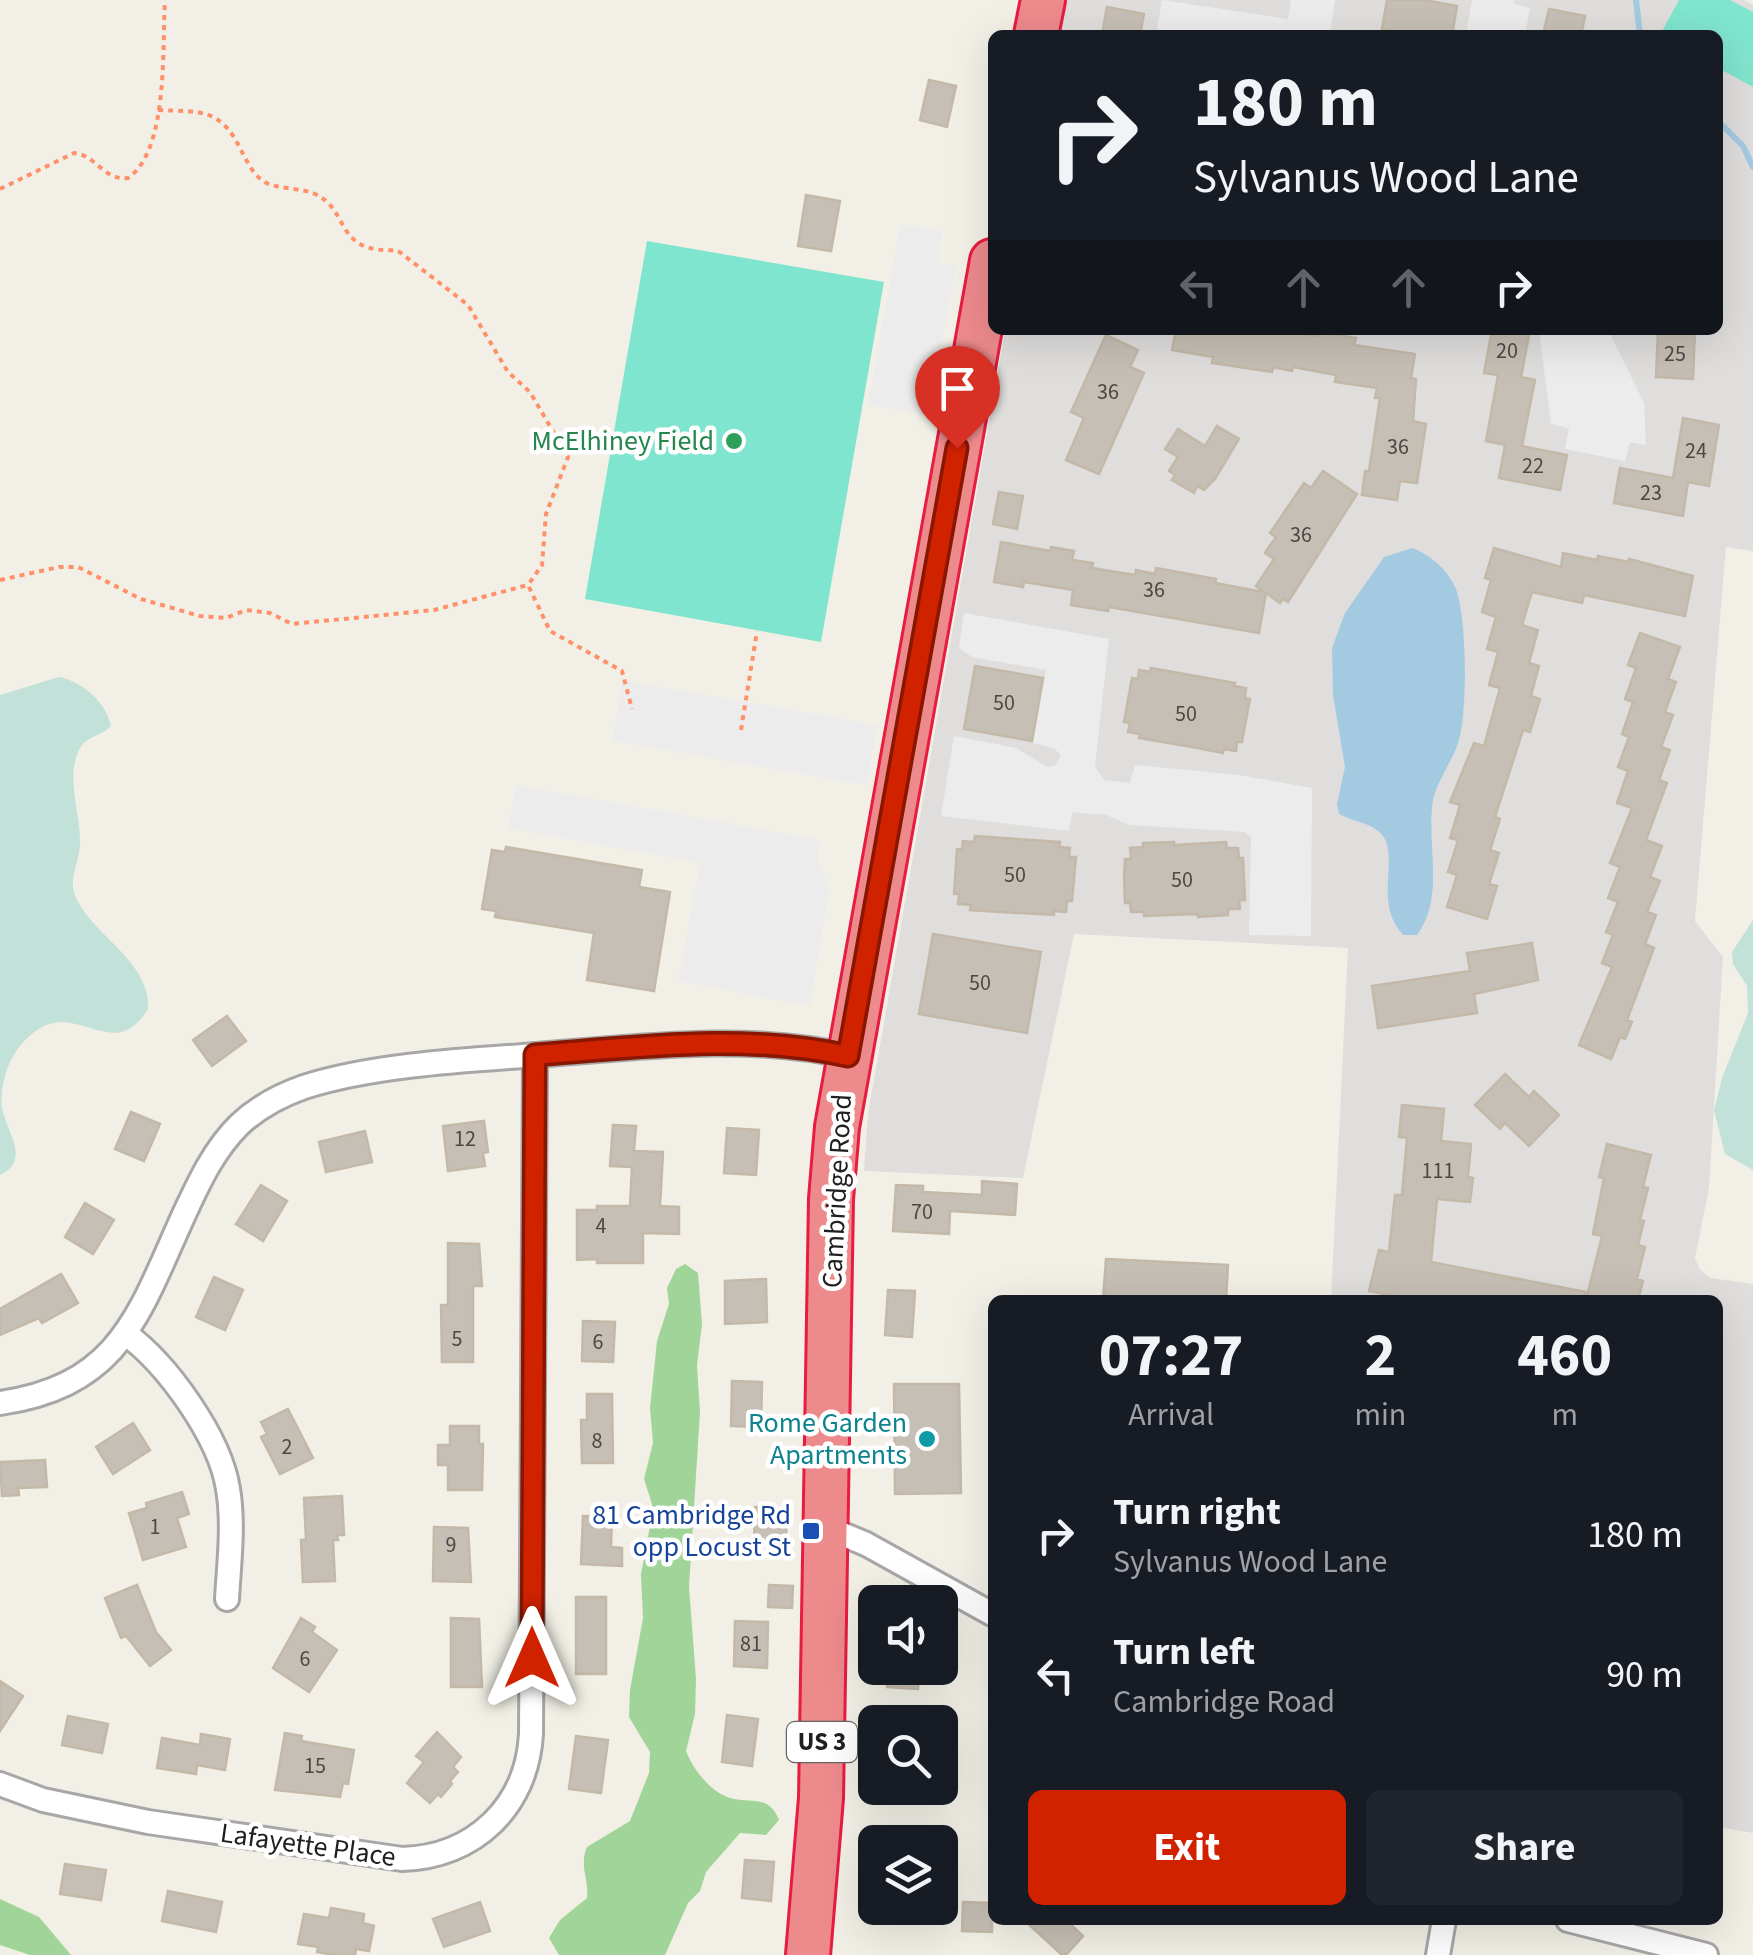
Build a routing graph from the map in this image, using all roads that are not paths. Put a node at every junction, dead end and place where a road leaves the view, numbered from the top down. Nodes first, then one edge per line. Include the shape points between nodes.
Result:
1 (1043, 0) edge
2 (1037, 30) edge
3 (988, 282) edge
4 (535, 1055) junction
5 (848, 1056) junction
6 (126, 1334) junction
7 (0, 1403) edge
8 (828, 1528) junction
9 (228, 1599) dead end
10 (988, 1612) edge
11 (0, 1784) edge
12 (1443, 1925) edge
13 (1588, 1925) edge
14 (808, 1955) edge
15 (1438, 1955) edge
16 (1706, 1955) edge

1 - 2 highway
3 - 5 highway, Cambridge Road / US 3
4 - 5 street via 774,1044
4 - 6 street via 329,1081 262,1107 212,1158
4 - 11 street, Lafayette Place via 531,1734 528,1764 508,1806 462,1846 402,1859 148,1822
5 - 8 highway, Cambridge Road / US 3 via 832,1199
6 - 7 street via 75,1382
6 - 9 street via 166,1370 222,1464 230,1506
8 - 10 street
8 - 14 highway, Cambridge Road / US 3
12 - 15 street
13 - 16 street

